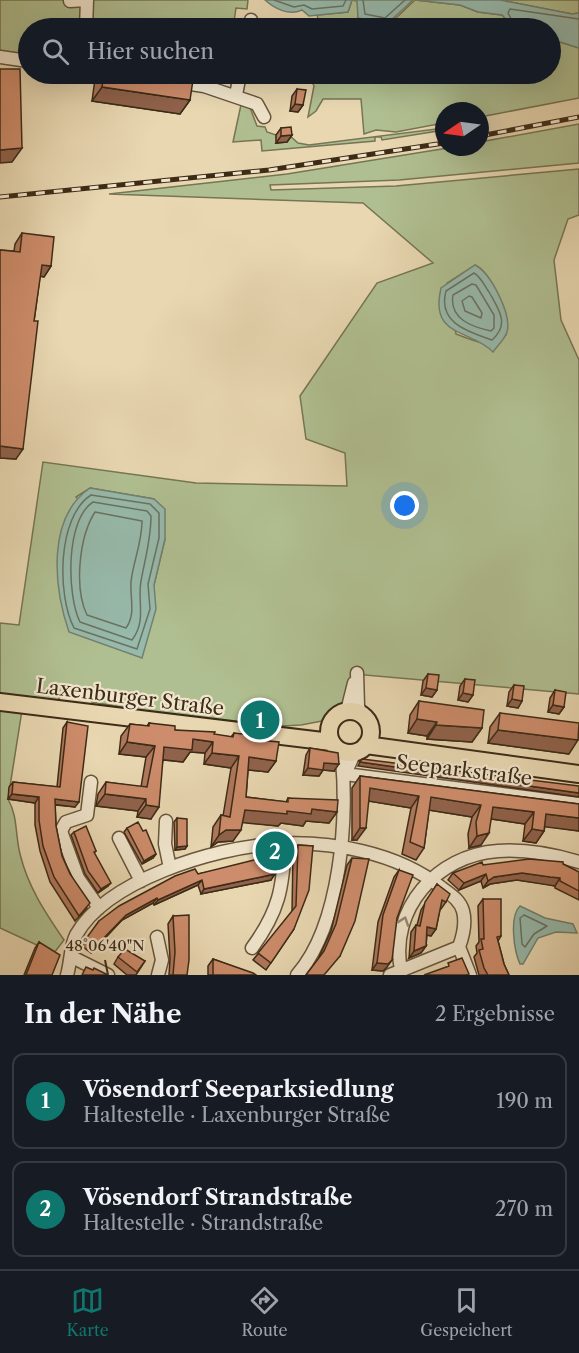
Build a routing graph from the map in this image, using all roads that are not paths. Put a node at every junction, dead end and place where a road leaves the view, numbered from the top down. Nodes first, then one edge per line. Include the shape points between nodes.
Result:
1 (70, 1) edge
2 (86, 18) edge
3 (0, 57) edge
4 (18, 59) edge
5 (191, 84) edge
6 (238, 84) edge
7 (236, 95) junction
8 (264, 117) dead end
9 (0, 702) edge
10 (360, 718) junction
11 (331, 723) junction
12 (290, 736) junction
13 (348, 748) junction
14 (428, 753) junction
15 (345, 774) junction
16 (579, 774) edge
17 (91, 782) dead end
18 (579, 804) edge
19 (166, 821) dead end
20 (119, 838) dead end
21 (285, 844) junction
22 (340, 847) junction
23 (579, 862) edge
24 (170, 868) junction
25 (431, 879) junction
26 (141, 882) junction
27 (99, 908) junction
28 (157, 937) dead end
29 (459, 947) junction
30 (252, 948) dead end
31 (72, 957) junction
32 (396, 972) edge
33 (67, 975) edge
34 (108, 975) edge
35 (158, 975) edge
36 (297, 975) edge
37 (470, 975) edge

1 - 2 street via 87,0
3 - 4 street
5 - 7 street
6 - 7 street
7 - 8 street via 257,104
9 - 12 main road, Laxenburger Straße
10 - 11 main road, Laxenburger Straße via 340,714
10 - 13 main road
10 - 14 main road, Laxenburger Straße via 375,734
11 - 12 main road, Laxenburger Straße
11 - 13 main road
12 - 13 main road, Laxenburger Straße
13 - 14 main road, Laxenburger Straße
13 - 15 street
14 - 16 main road, Laxenburger Straße
15 - 18 street, Seeparkstraße
15 - 22 street
17 - 27 street via 87,815 66,822 61,831 78,878
19 - 24 street
20 - 26 street
21 - 22 street
21 - 24 street via 208,855
21 - 30 street via 278,905
22 - 25 street via 372,855
22 - 36 street via 324,931 315,952
23 - 25 street via 545,853 495,850 449,866
24 - 26 street
25 - 29 street via 456,899 463,910
32 -> 25 street via 400,933 414,898
26 - 27 street
27 - 31 street via 77,933
28 - 35 street via 162,960
29 - 32 street
29 - 37 street
31 - 33 street
31 - 34 street

